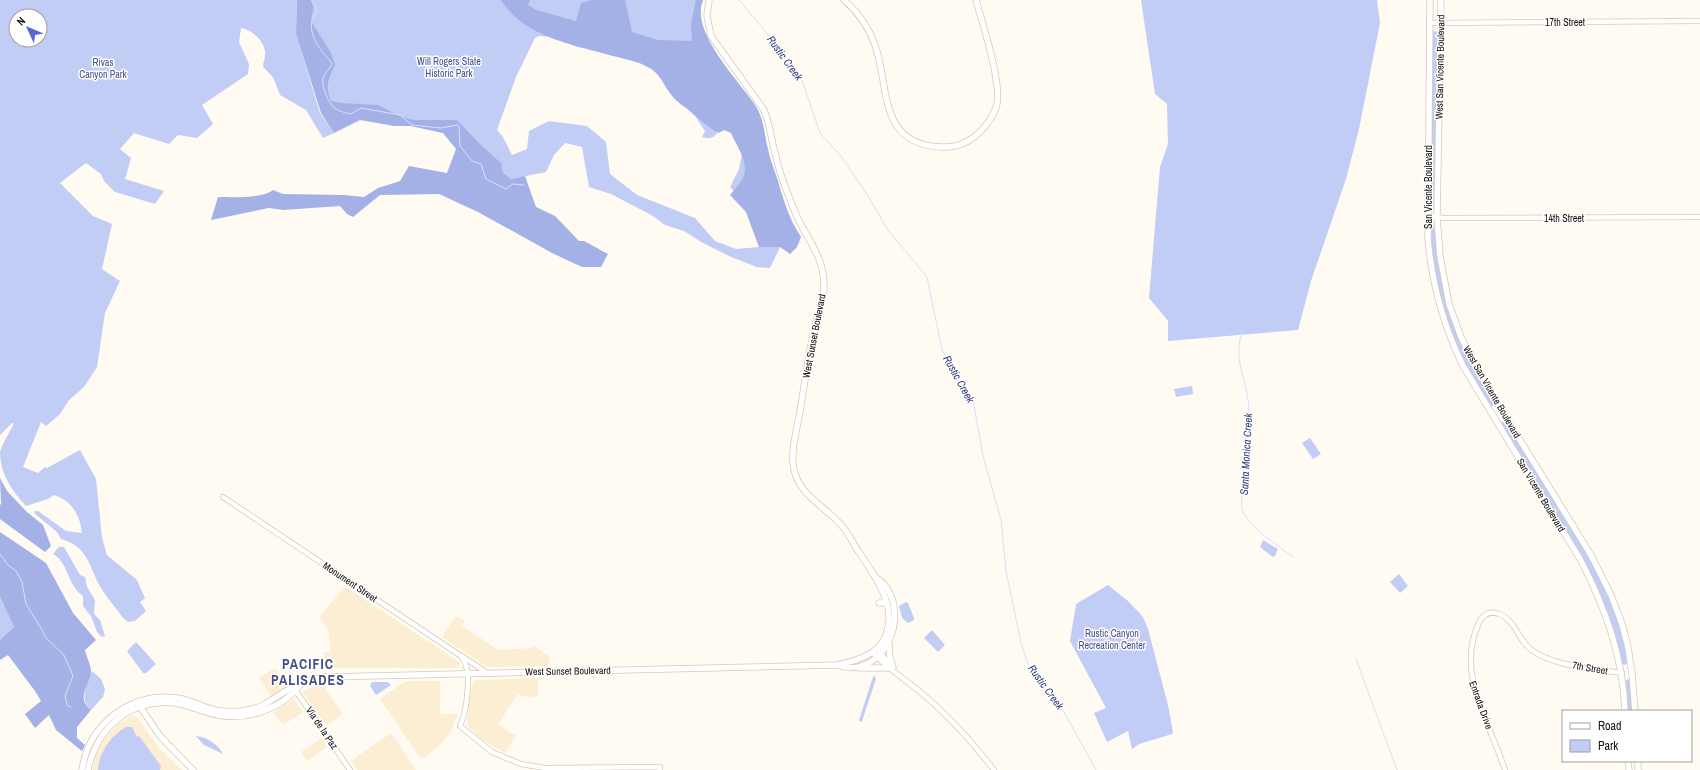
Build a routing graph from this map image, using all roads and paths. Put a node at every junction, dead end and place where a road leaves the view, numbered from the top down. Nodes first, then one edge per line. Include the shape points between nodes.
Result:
1 (709, 0) edge
2 (844, 0) edge
3 (976, 0) edge
4 (1430, 0) edge
5 (1441, 0) edge
6 (1700, 21) edge
7 (1429, 23) junction
8 (1440, 23) junction
9 (1428, 215) junction
10 (1437, 217) junction
11 (1700, 217) edge
12 (223, 497) dead end
13 (874, 577) junction
14 (884, 596) junction
15 (879, 603) dead end
16 (889, 643) junction
17 (877, 653) junction
18 (461, 656) junction
19 (1559, 662) joint
20 (837, 665) junction
21 (855, 667) junction
22 (890, 667) junction
23 (1622, 673) junction
24 (466, 674) junction
25 (489, 674) junction
26 (295, 689) junction
27 (138, 704) junction
28 (1626, 710) edge
29 (1635, 710) edge
30 (630, 768) junction
31 (82, 770) edge
32 (88, 770) edge
33 (193, 770) edge
34 (350, 770) edge
35 (636, 770) edge
36 (660, 770) edge
37 (994, 770) edge
38 (1505, 770) edge

1 - 13 main road, West Sunset Boulevard via 707,16 712,36 764,110 793,208 816,249 822,268 824,290 794,447 794,471 809,496 841,525
2 - 3 main road via 862,20 875,44 886,102 894,122 918,143 944,147 959,145 976,136 990,120 997,104 996,78
4 - 7 main road, San Vicente Boulevard
5 - 8 main road, West San Vicente Boulevard
6 - 8 street, 17th Street
7 - 8 street, 17th Street
7 - 9 main road, San Vicente Boulevard
8 - 10 main road, West San Vicente Boulevard
9 - 10 street, 14th Street
9 - 23 main road, San Vicente Boulevard via 1430,256 1436,293 1454,348 1593,583 1608,619
10 - 11 street, 14th Street
10 - 29 main road, West San Vicente Boulevard via 1442,269 1454,320 1478,372 1591,555 1612,595 1628,647
12 - 18 street, Monument Street
13 - 14 main road, West Sunset Boulevard
13 - 16 main road, West Sunset Boulevard via 887,588 894,608 896,618
14 - 15 main road via 885,603
14 - 17 main road, West Sunset Boulevard via 890,620 887,635
16 - 17 main road, West Sunset Boulevard
16 - 22 main road
17 - 20 main road, West Sunset Boulevard
17 - 21 main road, West Sunset Boulevard via 868,662
17 - 22 street
18 - 24 street via 466,664
18 - 25 street, Monument Street
19 - 23 street, 7th Street
19 - 38 street, Entrada Drive via 1530,648 1508,619 1501,614 1488,613 1479,623 1471,651 1471,679
20 - 21 main road, West Sunset Boulevard via 845,668
20 - 25 main road, West Sunset Boulevard
21 - 22 main road
22 - 37 street via 956,724
23 - 28 main road, San Vicente Boulevard
24 - 25 main road, West Sunset Boulevard
24 - 26 main road, West Sunset Boulevard via 325,677
24 - 30 street via 466,702 460,726 492,752 521,764 545,768
26 - 27 main road, West Sunset Boulevard via 264,706 238,711 214,710 188,700 168,697 151,698
26 - 34 street, Via de la Paz
27 - 31 main road, West Sunset Boulevard via 114,714 101,727 87,751
27 - 32 main road, West Sunset Boulevard via 104,732 95,746
27 - 33 main road via 160,736
30 - 35 street
30 - 36 street

